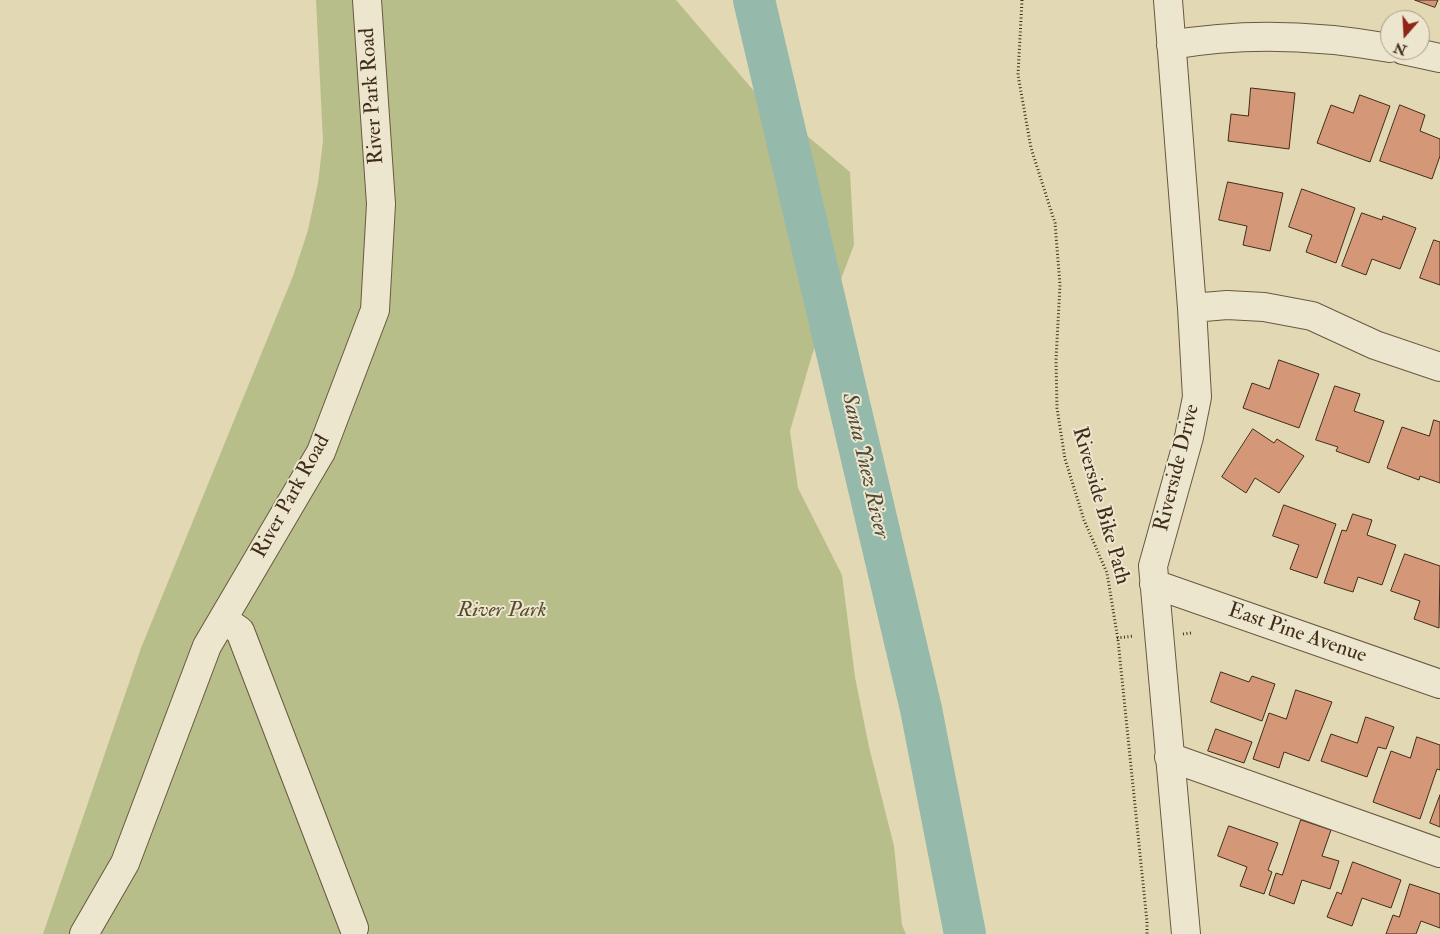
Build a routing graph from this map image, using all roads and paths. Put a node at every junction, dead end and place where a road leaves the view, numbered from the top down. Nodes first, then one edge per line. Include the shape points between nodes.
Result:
1 (366, 0) edge
2 (1022, 0) edge
3 (1168, 0) edge
4 (1171, 45) junction
5 (1380, 46) edge
6 (1192, 308) junction
7 (1440, 366) edge
8 (1154, 584) junction
9 (223, 619) junction
10 (1440, 684) edge
11 (1170, 758) junction
12 (1440, 853) edge
13 (354, 928) dead end
14 (1191, 932) edge
15 (84, 934) edge
16 (1147, 934) edge

1 - 9 street, River Park Road via 381,204 374,310 321,452
2 - 16 path, Riverside Bike Path via 1018,75 1031,148 1055,223 1060,276 1057,408 1065,459 1084,520 1107,573 1119,650
3 - 4 street, Riverside Drive
4 - 5 street via 1270,35
4 - 6 street, Riverside Drive
6 - 7 street via 1227,305 1264,307 1312,316 1375,345
6 - 8 street, Riverside Drive via 1197,397 1153,566
8 - 10 street, East Pine Avenue
8 - 11 street, Riverside Drive
9 - 13 street via 240,631
9 - 15 street, River Park Road via 207,646 125,862
11 - 12 street
11 - 14 street, Riverside Drive

